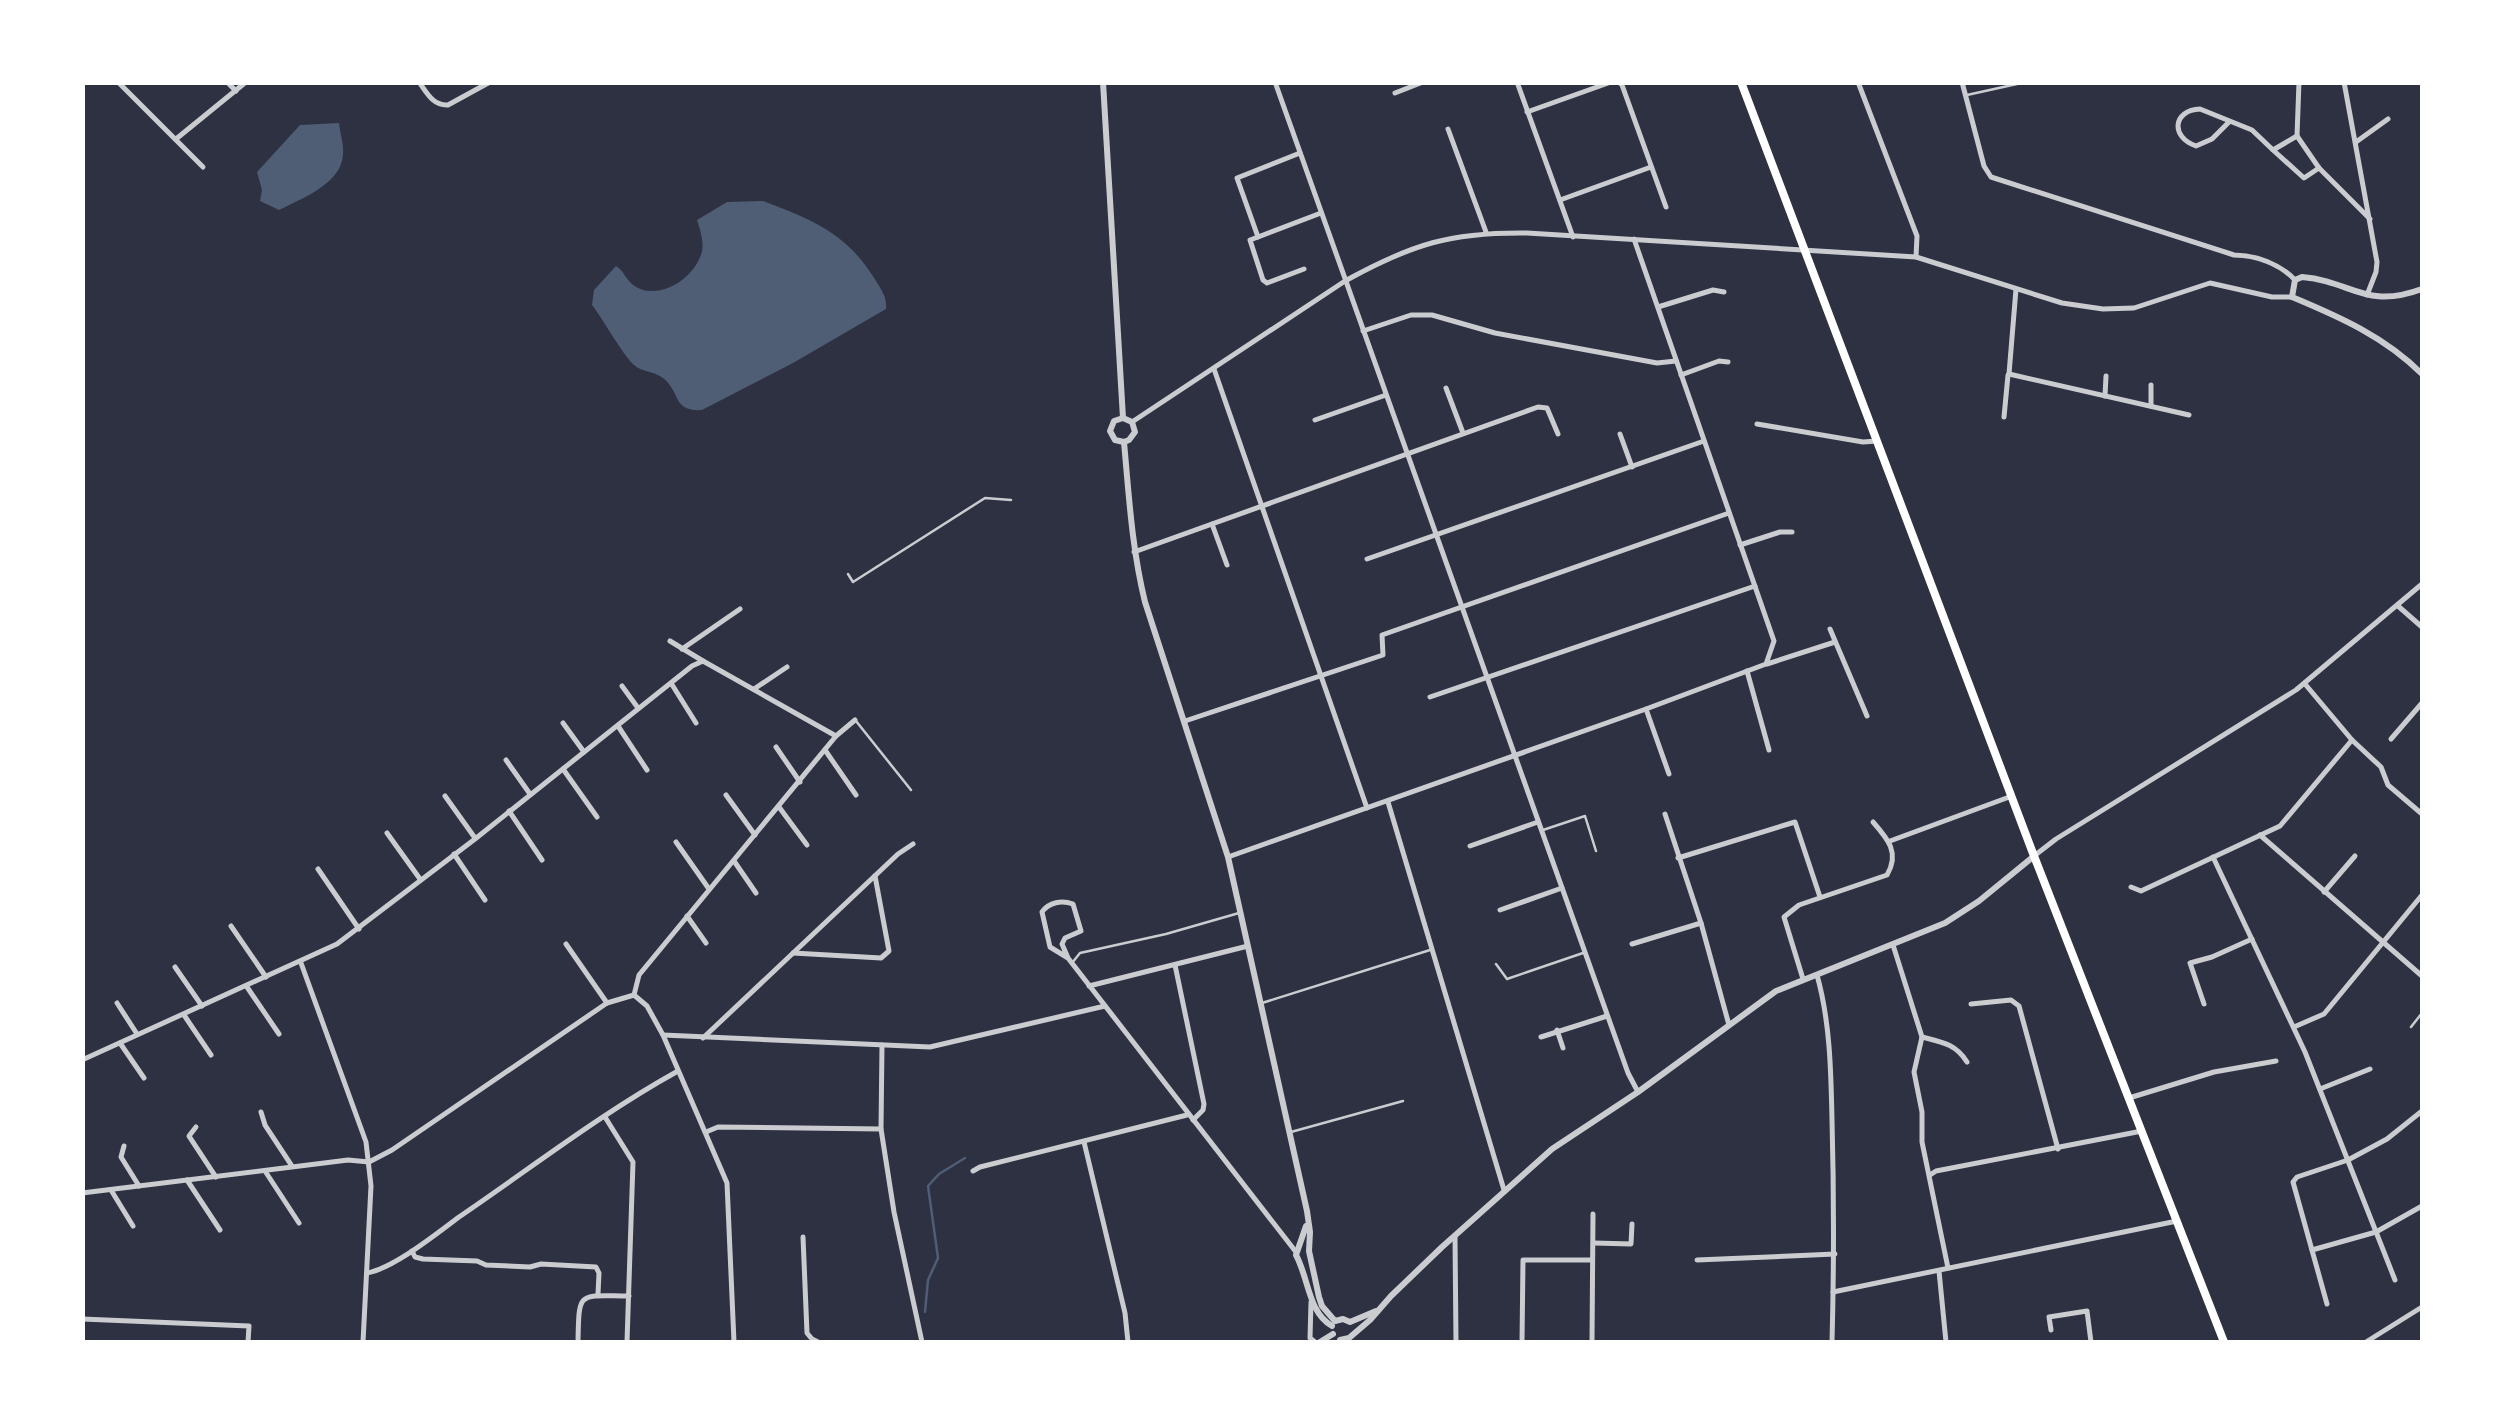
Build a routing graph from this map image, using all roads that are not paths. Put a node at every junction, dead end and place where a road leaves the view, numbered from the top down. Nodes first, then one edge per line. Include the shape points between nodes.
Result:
1 (118, 82) edge
2 (227, 82) edge
3 (246, 82) edge
4 (419, 82) edge
5 (490, 82) edge
6 (1103, 82) edge
7 (1275, 82) edge
8 (1423, 82) edge
9 (1517, 82) edge
10 (1615, 82) edge
11 (1740, 82) edge
12 (1858, 82) edge
13 (1962, 82) edge
14 (2026, 82) edge
15 (2299, 82) edge
16 (2344, 82) edge
17 (1602, 84) edge
18 (236, 90) junction
19 (1395, 93) dead end
20 (1965, 95) junction
21 (1528, 112) junction
22 (2388, 119) dead end
23 (2229, 122) junction
24 (1448, 129) dead end
25 (2298, 136) junction
26 (176, 139) junction
27 (2356, 142) junction
28 (2273, 150) junction
29 (1300, 153) junction
30 (1651, 166) junction
31 (203, 168) dead end
32 (2319, 168) junction
33 (1560, 200) junction
34 (1666, 207) dead end
35 (1321, 213) junction
36 (2370, 219) junction
37 (1486, 232) junction
38 (1258, 236) junction
39 (1573, 236) junction
40 (1634, 239) junction
41 (1804, 250) junction
42 (1916, 257) junction
43 (1304, 270) dead end
44 (2296, 280) junction
45 (1345, 281) junction
46 (2016, 289) junction
47 (2422, 289) edge
48 (1724, 292) dead end
49 (2367, 295) junction
50 (2292, 298) junction
51 (1658, 307) junction
52 (1363, 332) junction
53 (1676, 361) junction
54 (1728, 362) dead end
55 (1214, 369) junction
56 (1681, 374) junction
57 (2008, 374) junction
58 (2422, 374) edge
59 (2106, 376) dead end
60 (2151, 384) dead end
61 (1446, 388) dead end
62 (1386, 395) junction
63 (2105, 396) junction
64 (2151, 406) junction
65 (2189, 415) dead end
66 (2004, 417) dead end
67 (1123, 418) junction
68 (1315, 420) dead end
69 (1132, 422) junction
70 (1757, 424) dead end
71 (1463, 433) junction
72 (1558, 434) dead end
73 (1620, 434) dead end
74 (1704, 440) junction
75 (1877, 441) junction
76 (1124, 442) junction
77 (1407, 454) junction
78 (1632, 467) junction
79 (1010, 500) dead end
80 (1262, 506) junction
81 (1730, 513) junction
82 (1212, 524) junction
83 (1792, 532) dead end
84 (1436, 534) junction
85 (1740, 545) junction
86 (1134, 552) junction
87 (1367, 559) dead end
88 (1227, 565) dead end
89 (848, 574) dead end
90 (2422, 584) edge
91 (1755, 586) junction
92 (2398, 606) junction
93 (1462, 607) junction
94 (740, 609) dead end
95 (2422, 627) edge
96 (1830, 629) dead end
97 (670, 642) dead end
98 (1836, 642) junction
99 (682, 649) junction
100 (703, 661) junction
101 (1766, 664) junction
102 (788, 667) dead end
103 (1747, 671) junction
104 (1321, 676) junction
105 (1487, 678) junction
106 (672, 683) junction
107 (2305, 684) junction
108 (622, 686) dead end
109 (754, 689) junction
110 (1430, 697) dead end
111 (2422, 704) edge
112 (639, 709) junction
113 (1646, 709) junction
114 (1867, 716) dead end
115 (856, 720) joint
116 (1185, 721) junction
117 (564, 723) dead end
118 (696, 723) dead end
119 (618, 726) junction
120 (836, 736) junction
121 (2391, 739) dead end
122 (2352, 740) junction
123 (776, 747) dead end
124 (825, 750) junction
125 (1769, 750) dead end
126 (584, 752) junction
127 (1514, 754) junction
128 (506, 760) dead end
129 (563, 769) junction
130 (647, 770) dead end
131 (1669, 774) dead end
132 (800, 782) junction
133 (911, 790) dead end
134 (530, 794) junction
135 (726, 795) dead end
136 (856, 795) dead end
137 (445, 796) dead end
138 (2012, 796) junction
139 (1388, 802) junction
140 (780, 807) junction
141 (1367, 808) junction
142 (509, 811) junction
143 (1665, 814) dead end
144 (2422, 814) edge
145 (597, 817) dead end
146 (1538, 822) junction
147 (1873, 822) dead end
148 (1542, 831) junction
149 (387, 833) dead end
150 (755, 835) junction
151 (2260, 835) junction
152 (475, 838) junction
153 (1890, 841) junction
154 (676, 842) dead end
155 (913, 844) dead end
156 (806, 845) dead end
157 (1470, 846) dead end
158 (1596, 851) dead end
159 (454, 854) junction
160 (2034, 856) junction
161 (2355, 856) dead end
162 (1228, 857) junction
163 (1678, 858) junction
164 (2213, 858) junction
165 (542, 860) dead end
166 (734, 860) junction
167 (318, 869) dead end
168 (875, 876) junction
169 (421, 880) junction
170 (2131, 887) dead end
171 (1562, 888) junction
172 (709, 889) junction
173 (2324, 892) junction
174 (756, 893) dead end
175 (2422, 896) edge
176 (1820, 897) junction
177 (485, 900) dead end
178 (1500, 910) dead end
179 (1241, 913) junction
180 (687, 916) junction
181 (1701, 923) junction
182 (231, 926) dead end
183 (359, 928) junction
184 (2252, 939) junction
185 (2383, 942) junction
186 (706, 943) dead end
187 (566, 944) dead end
188 (1632, 944) dead end
189 (1892, 944) junction
190 (1248, 946) junction
191 (1432, 950) junction
192 (793, 953) junction
193 (1585, 953) junction
194 (1070, 961) junction
195 (300, 962) junction
196 (1175, 964) junction
197 (1496, 964) dead end
198 (175, 967) dead end
199 (1817, 975) junction
200 (2422, 976) edge
201 (266, 978) junction
202 (1803, 979) junction
203 (247, 986) junction
204 (1089, 986) junction
205 (634, 995) junction
206 (117, 1003) dead end
207 (607, 1003) junction
208 (1261, 1003) junction
209 (1971, 1004) dead end
210 (2204, 1004) dead end
211 (202, 1006) junction
212 (1105, 1006) junction
213 (184, 1014) junction
214 (2422, 1014) edge
215 (1608, 1016) junction
216 (1729, 1025) junction
217 (2294, 1027) junction
218 (2411, 1028) dead end
219 (1557, 1030) junction
220 (278, 1034) dead end
221 (138, 1035) junction
222 (662, 1035) junction
223 (1541, 1036) dead end
224 (1922, 1037) junction
225 (704, 1038) junction
226 (120, 1043) junction
227 (882, 1046) junction
228 (1563, 1048) dead end
229 (211, 1055) dead end
230 (82, 1060) edge
231 (2276, 1061) dead end
232 (1967, 1062) dead end
233 (2370, 1069) dead end
234 (678, 1071) junction
235 (144, 1078) dead end
236 (2320, 1089) junction
237 (1638, 1092) junction
238 (2129, 1098) junction
239 (1402, 1101) dead end
240 (2422, 1111) edge
241 (261, 1112) dead end
242 (605, 1117) junction
243 (1191, 1117) junction
244 (196, 1127) dead end
245 (881, 1129) junction
246 (2142, 1131) junction
247 (706, 1132) junction
248 (1289, 1132) junction
249 (1084, 1142) junction
250 (124, 1146) dead end
251 (2058, 1149) junction
252 (2348, 1160) junction
253 (369, 1162) junction
254 (292, 1167) junction
255 (265, 1170) junction
256 (973, 1171) dead end
257 (216, 1176) junction
258 (1929, 1176) junction
259 (187, 1180) junction
260 (139, 1186) junction
261 (111, 1190) junction
262 (1504, 1190) junction
263 (82, 1193) edge
264 (2422, 1206) edge
265 (1307, 1211) junction
266 (1592, 1214) dead end
267 (2177, 1221) junction
268 (299, 1223) dead end
269 (1632, 1224) dead end
270 (133, 1226) dead end
271 (220, 1230) dead end
272 (2376, 1232) junction
273 (1455, 1235) junction
274 (803, 1237) dead end
275 (1592, 1243) junction
276 (1298, 1249) junction
277 (411, 1250) junction
278 (2312, 1250) junction
279 (1310, 1252) junction
280 (1835, 1254) junction
281 (1592, 1260) junction
282 (1697, 1260) dead end
283 (1948, 1268) junction
284 (1939, 1270) junction
285 (367, 1272) junction
286 (2395, 1280) dead end
287 (1833, 1292) junction
288 (598, 1294) junction
289 (629, 1296) junction
290 (1311, 1300) junction
291 (2327, 1304) dead end
292 (2422, 1307) edge
293 (1377, 1311) junction
294 (82, 1319) edge
295 (1350, 1322) junction
296 (2052, 1330) dead end
297 (1336, 1333) edge
298 (1352, 1334) junction
299 (248, 1342) edge
300 (363, 1342) edge
301 (578, 1342) edge
302 (627, 1342) edge
303 (734, 1342) edge
304 (818, 1342) edge
305 (922, 1342) edge
306 (1128, 1342) edge
307 (1317, 1342) edge
308 (1456, 1342) edge
309 (1522, 1342) edge
310 (1592, 1342) edge
311 (1832, 1342) edge
312 (1946, 1342) edge
313 (2091, 1342) edge
314 (2224, 1342) edge
315 (2366, 1342) edge

1 - 26 street
2 - 18 street
3 - 18 street
4 - 5 street via 442,105
6 - 67 street
7 - 29 street
8 - 19 street
9 - 21 street
10 - 17 street
10 - 30 street
11 - 41 main road
12 - 42 street via 1917,236
13 - 20 street
14 - 20 lane
15 - 25 street
16 - 27 street
17 - 21 street
18 - 26 street
20 - 44 street via 1992,176 2256,258
21 - 33 street
22 - 27 street
23 - 23 street via 2192,109 2177,128 2196,146
23 - 28 street via 2252,130
24 - 37 street
25 - 28 street
25 - 32 street
26 - 31 street
27 - 36 street
28 - 32 street via 2304,178
29 - 35 street
29 - 38 street via 1237,178
30 - 33 street
30 - 34 street
32 - 36 street
33 - 39 street
35 - 38 street
35 - 45 street
36 - 49 street via 2376,272
37 - 39 street
37 - 45 street via 1419,246
38 - 43 street via 1250,240 1267,283
39 - 40 street
40 - 41 street
40 - 51 street
41 - 42 street
41 - 75 main road
42 - 46 street
44 - 49 street via 2308,276
44 - 50 street
45 - 52 street
45 - 55 street
46 - 50 street via 2118,310 2210,284
46 - 57 street
47 - 49 street via 2397,297
48 - 51 street
50 - 58 street via 2384,341
51 - 53 street
52 - 53 street via 1411,315 1432,315 1496,333
52 - 62 street
53 - 56 street
54 - 56 street
55 - 69 street
55 - 80 street
56 - 74 street
57 - 63 street
57 - 66 street
59 - 63 street
60 - 64 street
61 - 71 street
62 - 68 street
62 - 77 street
63 - 64 street
64 - 65 street
67 - 69 street
67 - 76 street via 1110,431
69 - 76 street via 1133,437
70 - 75 street
71 - 72 street via 1543,406
71 - 77 street
73 - 78 street
74 - 78 street
74 - 81 street
75 - 138 main road
76 - 86 street
77 - 80 street
77 - 84 street
78 - 84 street
79 - 89 lane via 985,498 853,582
80 - 82 street
80 - 104 street
81 - 85 street
81 - 93 street
82 - 86 street
82 - 88 street
83 - 85 street
84 - 87 street
84 - 93 street
85 - 91 street
86 - 116 street
90 - 92 street
91 - 101 street via 1774,640
91 - 105 street
92 - 95 street
92 - 107 street
93 - 104 street via 1382,635 1384,655
93 - 105 street
94 - 99 street
96 - 98 street
97 - 99 street
98 - 101 street
98 - 114 street
99 - 100 street
100 - 106 street
100 - 109 street
101 - 103 street
102 - 109 street
103 - 113 street
103 - 125 street
104 - 116 street
104 - 141 street
105 - 110 street
105 - 127 street
106 - 112 street
106 - 118 street
107 - 122 street
107 - 160 street
108 - 112 street
109 - 120 street
111 - 121 street
112 - 119 street
113 - 127 street
113 - 131 street
115 - 120 street
115 - 133 lane
116 - 162 street
117 - 126 street
119 - 126 street
119 - 130 street
120 - 124 street
122 - 144 street
122 - 151 street via 2280,826
123 - 132 street
124 - 132 street
124 - 136 street
126 - 129 street
127 - 139 street
127 - 146 street
128 - 134 street
129 - 134 street
129 - 145 street
132 - 140 street
134 - 142 street
135 - 150 street
137 - 152 street
138 - 153 street
138 - 160 main road
139 - 141 street
139 - 191 street
140 - 150 street
140 - 156 street
141 - 162 street
142 - 152 street
142 - 165 street
143 - 163 street
146 - 148 street
146 - 157 street
147 - 153 street
148 - 158 lane via 1585,816
148 - 171 street
149 - 169 street
150 - 166 street
151 - 164 street
151 - 173 street
152 - 159 street
153 - 176 street via 1887,875
154 - 172 street
155 - 168 street
159 - 169 street
159 - 177 street
160 - 189 street via 1945,924
160 - 238 main road
161 - 173 street
162 - 179 street
163 - 176 street via 1796,822
163 - 181 street
164 - 170 street via 2141,890
164 - 184 street
166 - 172 street
166 - 174 street
167 - 183 street
168 - 192 street
168 - 192 street via 889,951 881,958
169 - 183 street
171 - 178 street
171 - 193 street
172 - 180 street
173 - 185 street
175 - 185 street
176 - 202 street via 1784,917
179 - 190 street
179 - 194 lane
180 - 186 street
180 - 205 street via 640,976
181 - 188 street
181 - 216 street
182 - 201 street
183 - 195 street
184 - 210 street via 2190,963
184 - 217 street
185 - 200 street
185 - 217 street via 2324,1014
187 - 207 street
189 - 199 street
189 - 224 street
190 - 196 street
190 - 208 street
191 - 208 lane
191 - 262 street
192 - 225 street
193 - 197 lane via 1507,980
193 - 215 street
194 - 194 street via 1062,944 1081,931 1073,904 1065,901 1042,912 1050,948
194 - 204 street
195 - 201 street
195 - 253 street
196 - 204 street
196 - 243 street via 1204,1104
198 - 211 street
199 - 202 street
199 - 280 street via 1831,1074
201 - 203 street
202 - 216 street
203 - 211 street
203 - 220 street
204 - 212 street
205 - 207 street
205 - 222 street
206 - 221 street
207 - 253 street
208 - 248 street
209 - 251 street via 2012,1000 2019,1006
211 - 213 street
212 - 227 street via 930,1047
212 - 243 street
213 - 221 street
213 - 229 street
214 - 218 lane
215 - 219 street
215 - 237 street
216 - 237 street
217 - 236 street
219 - 223 street
219 - 228 street
221 - 226 street
222 - 225 street
222 - 234 street
224 - 232 street via 1950,1043
224 - 258 street via 1914,1072
225 - 227 street
226 - 230 street
226 - 235 street
227 - 245 street
231 - 238 street
233 - 236 street
234 - 242 street
234 - 247 street
236 - 252 street
237 - 262 street
238 - 246 main road
239 - 248 lane
240 - 252 street
241 - 254 street
242 - 277 street
242 - 289 street via 633,1162
243 - 249 street
243 - 276 street
244 - 257 street via 189,1136
245 - 247 street via 718,1126
245 - 305 street
246 - 251 street
246 - 267 main road
247 - 303 street via 727,1184
248 - 265 street
249 - 256 street
249 - 306 street
250 - 260 street via 121,1157
251 - 258 street
252 - 272 street
252 - 278 street via 2293,1182
253 - 254 street
253 - 285 street
254 - 255 street
255 - 257 street
255 - 268 street
257 - 259 street
258 - 283 street
259 - 260 street
259 - 271 street
260 - 261 street
261 - 263 street
261 - 270 street
262 - 273 street
264 - 272 street
265 - 276 street
265 - 279 street
266 - 275 street
267 - 283 street
267 - 314 main road
269 - 275 street via 1631,1244
272 - 278 street
272 - 286 street
273 - 293 street
273 - 308 street
274 - 304 street via 807,1333
275 - 281 street
276 - 279 street
276 - 290 street
277 - 285 street
277 - 288 street via 423,1260 596,1268
278 - 291 street
279 - 297 street via 1322,1306
280 - 282 street
280 - 287 street
281 - 309 street via 1523,1260
281 - 310 street
283 - 284 street
284 - 287 street
284 - 312 street
285 - 300 street
287 - 311 street
288 - 289 street
288 - 301 street via 579,1306
289 - 302 street
290 - 297 street
290 - 307 street via 1310,1338
292 - 315 street
293 - 295 street
293 - 298 street
294 - 299 street via 249,1326
295 - 297 street via 1342,1318
295 - 298 street
296 - 313 street via 2050,1317 2087,1311
297 - 298 street via 1346,1340
297 - 307 street

